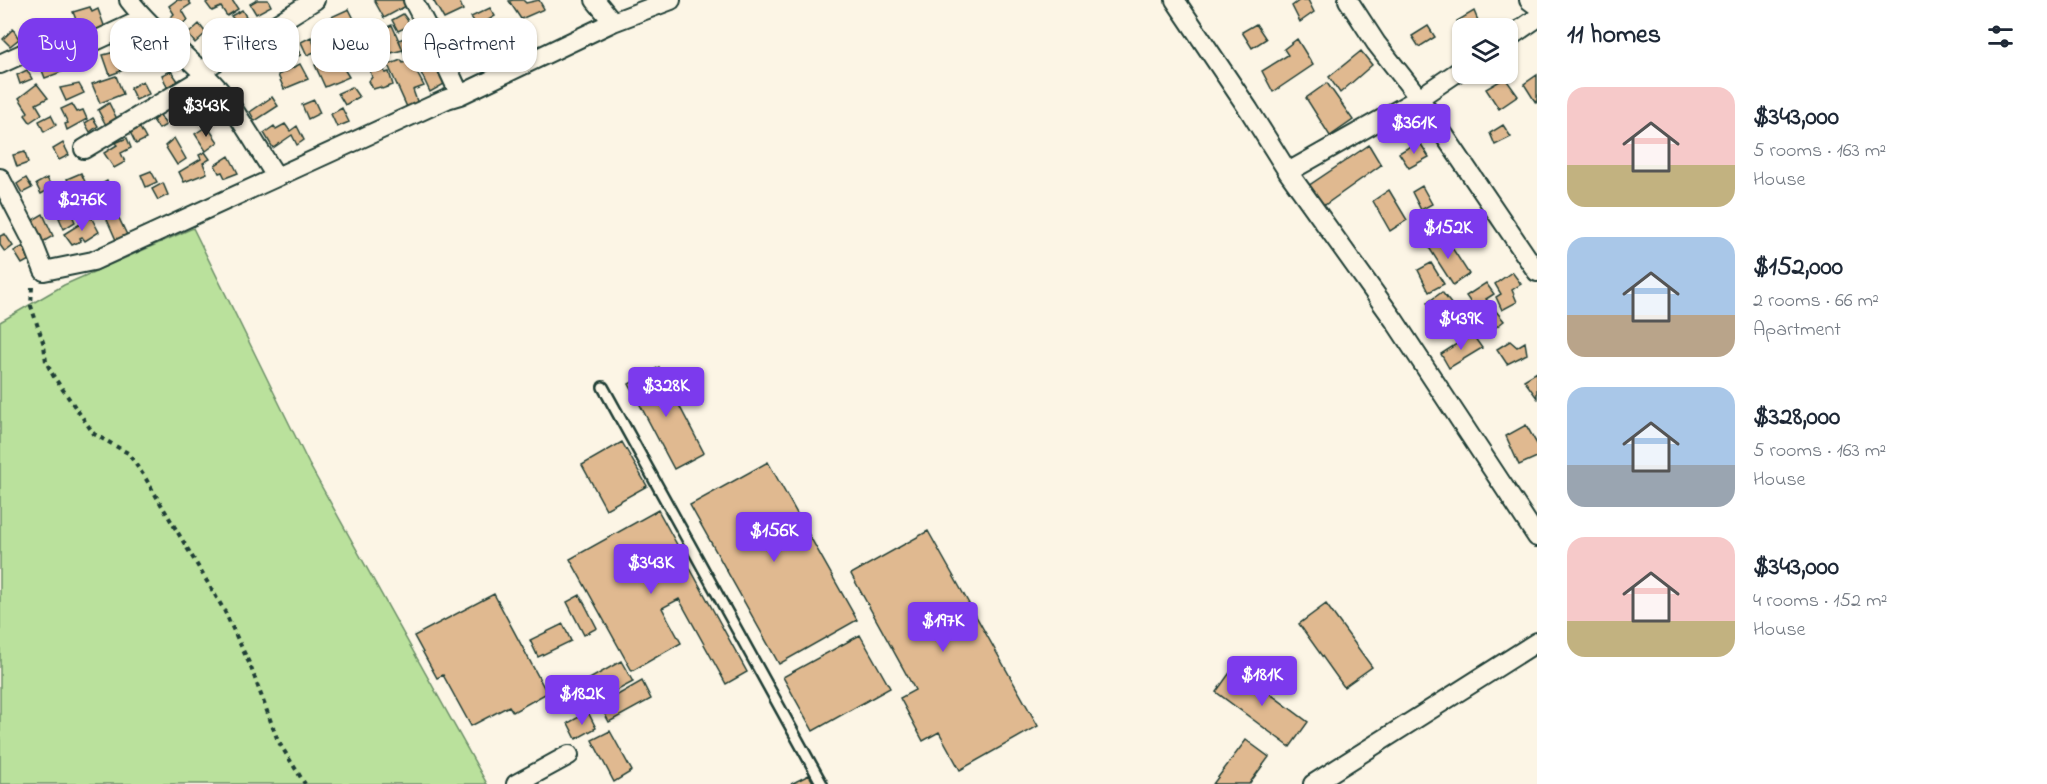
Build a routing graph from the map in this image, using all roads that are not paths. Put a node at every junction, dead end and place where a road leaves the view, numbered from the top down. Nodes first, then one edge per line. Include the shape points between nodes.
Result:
1 (129, 0) edge
2 (413, 0) edge
3 (595, 0) edge
4 (671, 0) edge
5 (1175, 0) edge
6 (1348, 0) edge
7 (1529, 0) edge
8 (304, 2) edge
9 (1537, 6) edge
10 (142, 18) edge
11 (1537, 18) edge
12 (613, 22) junction
13 (1518, 31) edge
14 (110, 34) edge
15 (190, 62) edge
16 (0, 64) edge
17 (203, 74) junction
18 (1452, 76) edge
19 (459, 95) junction
20 (1419, 98) junction
21 (84, 149) dead end
22 (1288, 172) junction
23 (276, 176) junction
24 (0, 178) edge
25 (1537, 272) edge
26 (603, 387) dead end
27 (1537, 537) edge
28 (1537, 642) edge
29 (569, 755) dead end
30 (516, 784) edge
31 (822, 784) edge
32 (1313, 784) edge

1 - 10 street
2 - 19 street
3 - 12 street
4 - 12 street
5 - 22 street
6 - 20 street
7 - 9 street
8 - 17 street
11 - 13 street
12 - 19 street
14 - 16 street via 80,48 60,30
15 - 17 street
17 - 21 street
17 - 23 street via 221,93
18 - 20 street
19 - 23 street
20 - 22 street
20 - 25 street
22 - 27 street via 1394,320
23 - 24 street via 93,261 44,271
26 - 31 lane
28 - 32 street
29 - 30 street

